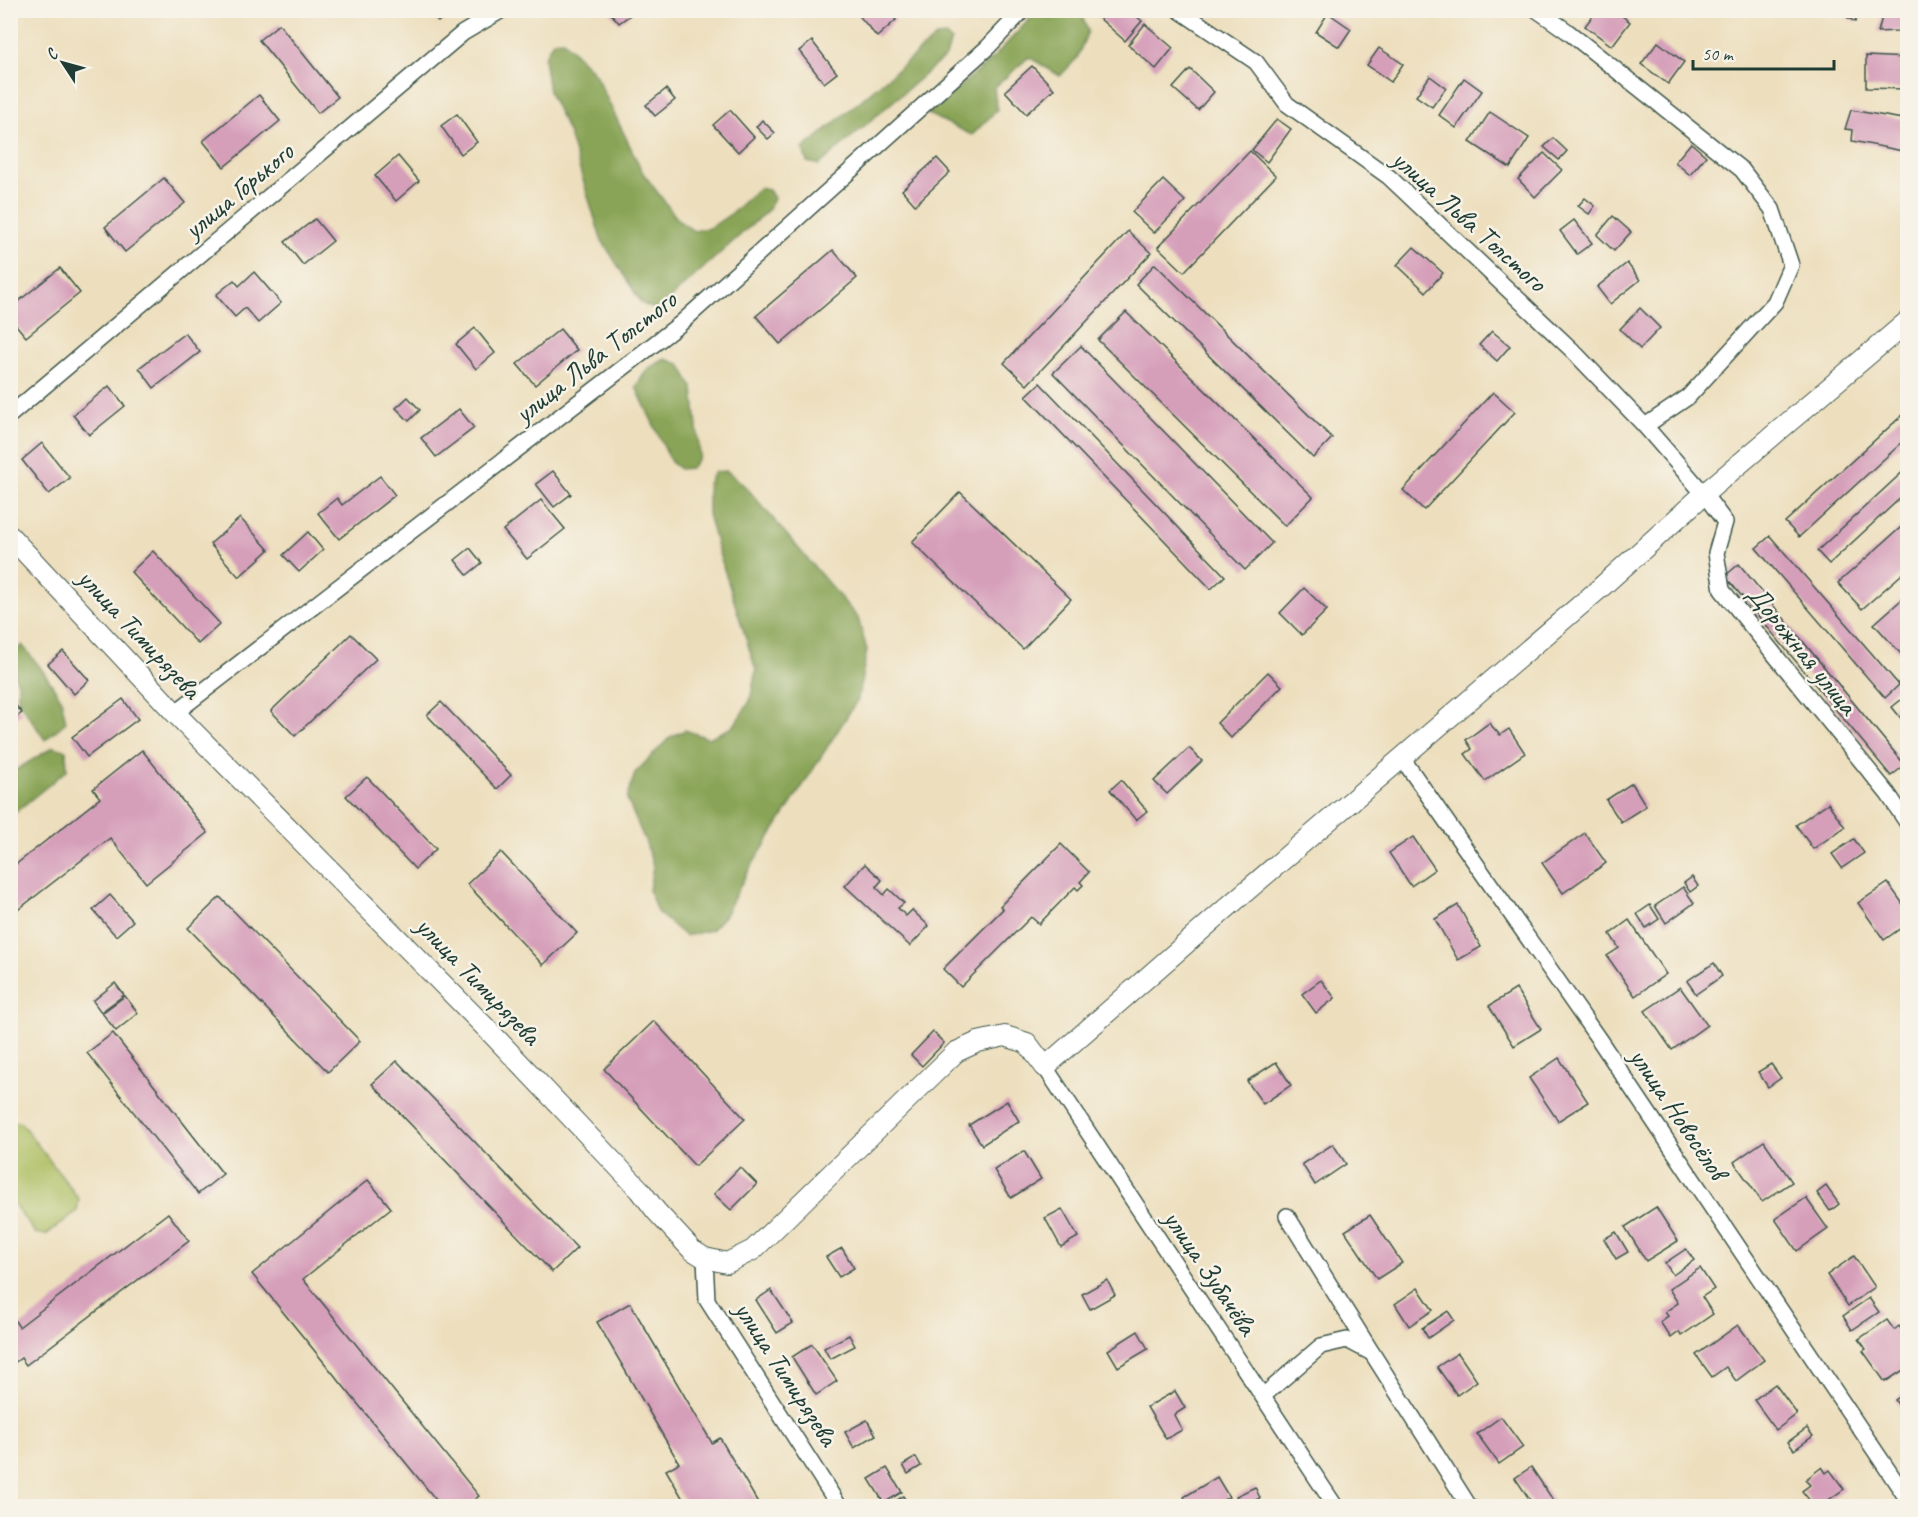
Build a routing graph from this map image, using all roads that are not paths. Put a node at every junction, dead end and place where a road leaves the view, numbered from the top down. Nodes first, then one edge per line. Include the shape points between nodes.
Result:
1 (502, 10) edge
2 (1023, 10) edge
3 (1179, 10) edge
4 (1537, 10) edge
5 (1908, 321) edge
6 (10, 415) edge
7 (1645, 426) junction
8 (1704, 494) junction
9 (10, 536) edge
10 (175, 713) junction
11 (1402, 758) junction
12 (1908, 824) edge
13 (1045, 1067) junction
14 (1287, 1216) dead end
15 (705, 1258) junction
16 (1372, 1353) junction
17 (1263, 1396) junction
18 (1908, 1500) edge
19 (839, 1506) edge
20 (1335, 1506) edge
21 (1469, 1506) edge

1 - 6 street, улица Горького via 464,33
2 - 10 street, улица Льва Толстого via 988,47 680,324
3 - 7 street, улица Льва Толстого via 1256,62 1287,104 1389,177 1572,350
4 - 7 street via 1742,170 1772,208 1791,265 1775,302 1688,397
5 - 8 street
7 - 8 street, улица Льва Толстого
8 - 11 street
8 - 12 street, Дорожная улица via 1725,522 1716,553 1722,590 1888,794
9 - 10 street, улица Тимирязева
10 - 15 street, улица Тимирязева via 492,1034 692,1250
11 - 13 street
11 - 18 street, улица Новосёлов via 1600,1041
13 - 15 street via 1027,1043 1005,1036 957,1052 753,1250 727,1263
13 - 17 street, улица Зубачёва
14 - 16 street
15 - 19 street, улица Тимирязева via 707,1300
16 - 17 street via 1347,1340 1321,1346
16 - 21 street
17 - 20 street, улица Зубачёва

